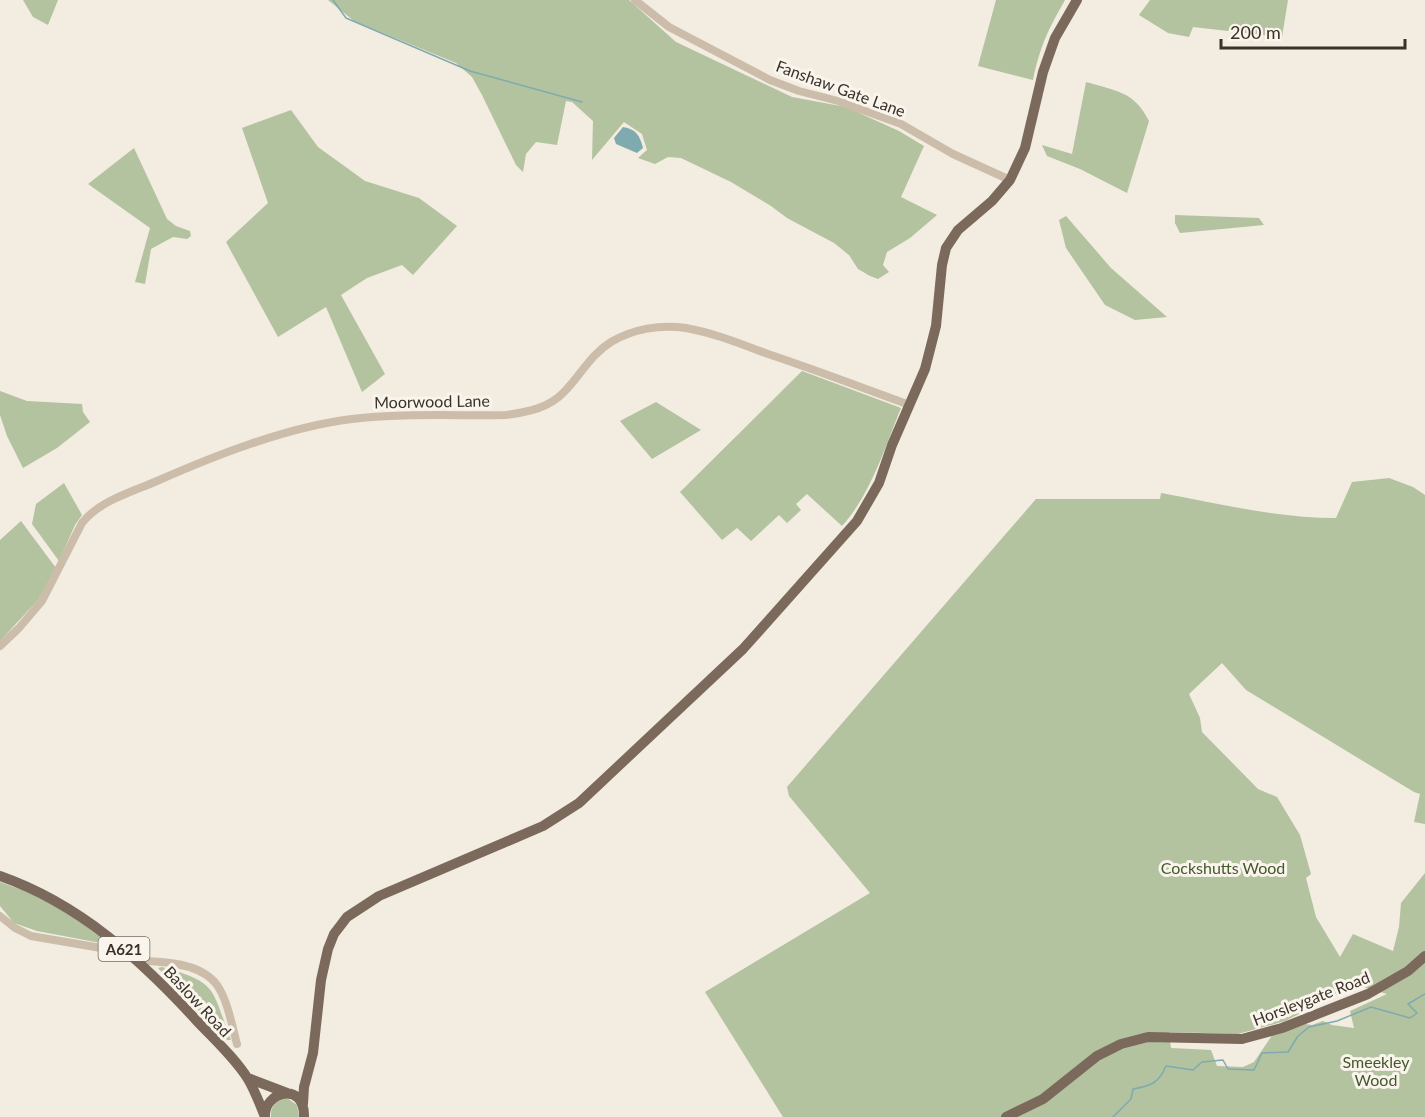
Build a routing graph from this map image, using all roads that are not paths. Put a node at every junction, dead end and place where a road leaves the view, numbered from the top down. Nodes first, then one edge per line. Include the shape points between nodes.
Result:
1 (635, 0) edge
2 (1077, 0) edge
3 (1010, 180) junction
4 (910, 405) junction
5 (0, 646) edge
6 (0, 876) edge
7 (0, 915) edge
8 (120, 946) junction
9 (1425, 956) edge
10 (138, 961) junction
11 (237, 1044) dead end
12 (307, 1074) junction
13 (248, 1078) junction
14 (287, 1093) junction
15 (303, 1104) junction
16 (265, 1117) edge
17 (304, 1117) edge
18 (1006, 1117) edge

1 - 3 street, Fanshaw Gate Lane via 669,27 770,80 901,124
2 - 3 main road via 1055,38 1025,148
3 - 4 main road via 958,230 946,248 932,350
4 - 5 street, Moorwood Lane via 715,335 684,328 650,328 602,348 564,392 539,408 506,415 341,421 245,446 109,502 82,523 42,601
4 - 12 main road via 873,494 844,538 743,649 609,776 543,826 379,897 343,921 328,949
6 - 8 main road, Baslow Road / A621 via 66,906
7 - 8 street via 31,936 107,949
8 - 10 main road, Baslow Road / A621
9 - 18 main road, Horsleygate Road via 1408,971 1368,994 1282,1028 1242,1039 1148,1037 1121,1044 1097,1056 1043,1099
10 - 11 street via 171,963 211,979 221,993
10 - 13 main road, Baslow Road / A621
12 - 14 main road
12 - 15 main road
13 - 14 main road, Baslow Road / A621
13 - 16 main road, Baslow Road / A621
14 - 15 main road, A621 via 297,1095
14 - 16 main road, A621 via 269,1102
15 - 17 main road

